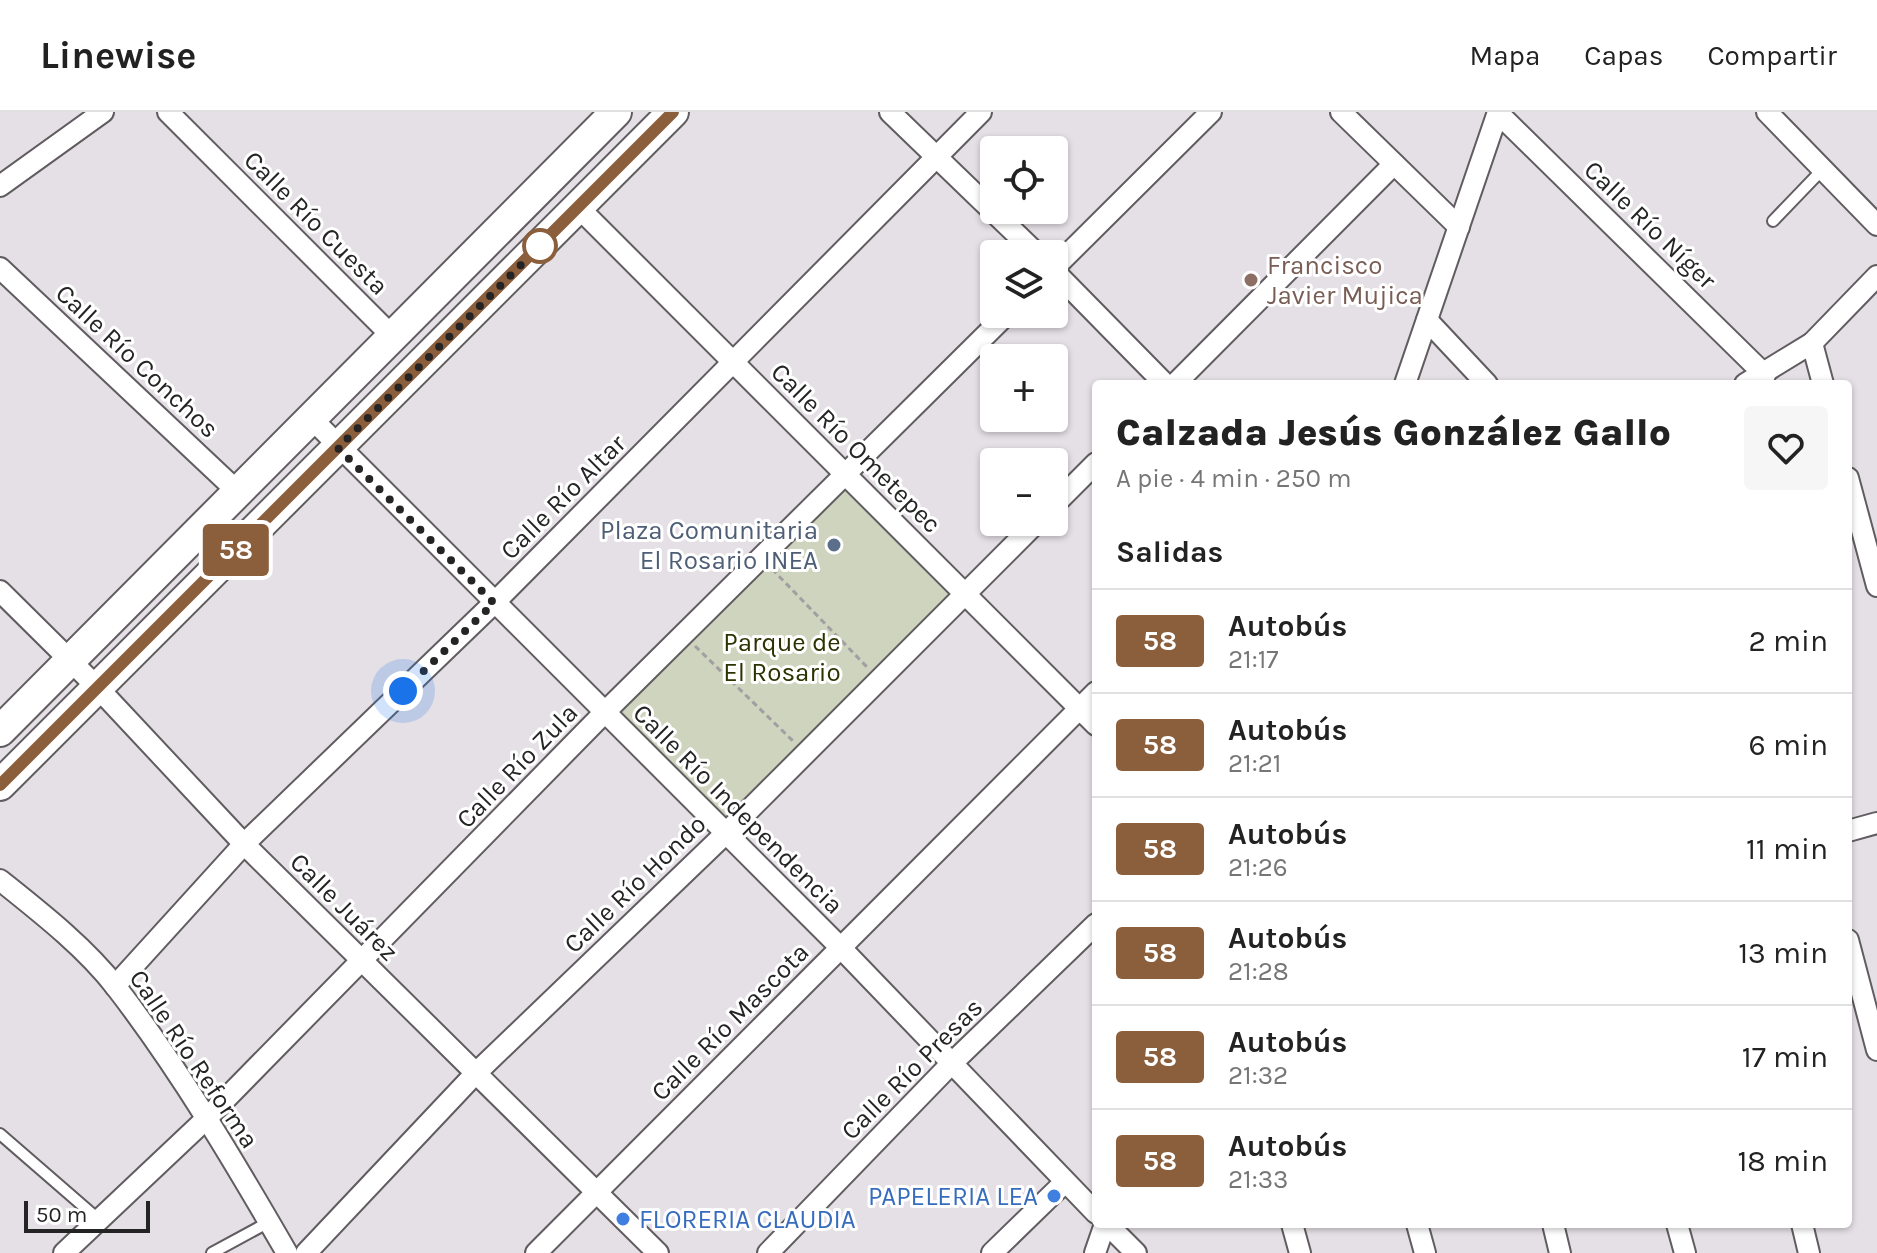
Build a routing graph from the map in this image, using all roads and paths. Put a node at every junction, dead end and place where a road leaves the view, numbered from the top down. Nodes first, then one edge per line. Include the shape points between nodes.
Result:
1 (103, 112) edge
2 (168, 112) edge
3 (616, 112) edge
4 (673, 112) edge
5 (890, 112) edge
6 (981, 112) edge
7 (1211, 112) edge
8 (1341, 112) edge
9 (1498, 112) edge
10 (1768, 112) edge
11 (937, 157) junction
12 (1394, 164) junction
13 (1822, 170) junction
14 (0, 186) edge
15 (579, 208) junction
16 (1773, 221) dead end
17 (1877, 225) edge
18 (1459, 227) junction
19 (1023, 240) edge
20 (1068, 255) edge
21 (0, 268) edge
22 (1877, 276) edge
23 (1068, 284) edge
24 (1427, 320) junction
25 (993, 328) edge
26 (392, 336) junction
27 (1812, 343) junction
28 (733, 362) junction
29 (1765, 375) junction
30 (1161, 380) edge
31 (1179, 380) edge
32 (1406, 380) edge
33 (1483, 380) edge
34 (1754, 380) edge
35 (1822, 380) edge
36 (311, 418) junction
37 (338, 448) junction
38 (1092, 467) edge
39 (845, 474) junction
40 (1068, 491) edge
41 (238, 492) junction
42 (1852, 493) edge
43 (1023, 536) edge
44 (761, 558) junction
45 (1877, 586) edge
46 (0, 591) edge
47 (965, 594) junction
48 (494, 603) junction
49 (684, 635) junction
50 (68, 663) junction
51 (879, 680) junction
52 (98, 688) junction
53 (1092, 696) edge
54 (1080, 709) junction
55 (604, 713) junction
56 (1092, 721) edge
57 (0, 731) edge
58 (806, 753) junction
59 (0, 785) edge
60 (1877, 823) edge
61 (1852, 830) edge
62 (725, 834) junction
63 (244, 844) junction
64 (0, 880) edge
65 (1092, 928) edge
66 (841, 948) junction
67 (1852, 955) edge
68 (363, 962) junction
69 (115, 986) junction
70 (1877, 1050) edge
71 (950, 1065) junction
72 (474, 1075) junction
73 (206, 1119) junction
74 (0, 1134) edge
75 (1065, 1182) junction
76 (597, 1191) junction
77 (1092, 1209) edge
78 (98, 1219) junction
79 (269, 1222) junction
80 (1104, 1228) edge
81 (1110, 1228) edge
82 (1293, 1228) edge
83 (1418, 1228) edge
84 (1554, 1228) edge
85 (1678, 1228) edge
86 (1803, 1228) edge
87 (64, 1253) edge
88 (212, 1253) edge
89 (287, 1253) edge
90 (306, 1253) edge
91 (536, 1253) edge
92 (658, 1253) edge
93 (768, 1253) edge
94 (992, 1253) edge
95 (1095, 1253) edge
96 (1136, 1253) edge
97 (1300, 1253) edge
98 (1425, 1253) edge
99 (1560, 1253) edge
100 (1685, 1253) edge
101 (1809, 1253) edge

1 - 14 street
2 - 26 street, Calle Río Cuesta
3 - 26 main road
4 - 15 main road
5 - 11 street
6 - 11 street, Calle Río Altar
7 - 20 street
8 - 12 street
9 - 18 street
9 - 29 street, Calle Río Níger
10 - 13 street
11 - 19 street
11 - 28 street, Calle Río Altar
12 - 18 street
12 - 31 street
13 - 16 lane
13 - 17 street
15 - 28 street, Calle Río Ometepec
15 - 37 main road
18 - 24 street
21 - 41 street, Calle Río Conchos
22 - 27 street
23 - 30 street
24 - 32 street
24 - 33 street
25 - 39 street, Calle Río Zula
26 - 36 main road
27 - 29 street
27 - 35 street
28 - 39 street, Calle Río Ometepec
28 - 48 street, Calle Río Altar
29 - 34 street
36 - 37 street, Calle Río Independencia
36 - 41 main road
37 - 48 street, Calle Río Independencia
37 - 52 main road
38 - 40 street
39 - 44 street, Calle Río Zula
39 - 47 street, Calle Río Ometepec
41 - 50 main road
42 - 45 street
43 - 47 street, Calle Río Hondo
44 - 49 street, Calle Río Zula
44 - 51 path
46 - 50 street, Calle Juárez
47 - 51 street, Calle Río Hondo
47 - 54 street, Calle Río Ometepec
48 - 55 street, Calle Río Independencia
48 - 63 street, Calle Río Altar
49 - 55 street, Calle Río Zula
49 - 58 path
50 - 52 street, Calle Juárez
50 - 57 main road
51 - 58 street, Calle Río Hondo
52 - 59 main road
52 - 63 street, Calle Juárez
53 - 54 street, Calle Río Mascota
54 - 56 street, Calle Río Ometepec
54 - 66 street, Calle Río Mascota
55 - 62 street, Calle Río Independencia
55 - 68 street, Calle Río Zula
58 - 62 street, Calle Río Hondo
60 - 61 street
62 - 66 street, Calle Río Independencia
62 - 72 street, Calle Río Hondo
63 - 68 street, Calle Juárez
63 - 69 street, Calle Río Altar
64 - 69 street, Calle Río Reforma
65 - 71 street, Calle Río Presas
66 - 71 street, Calle Río Independencia
66 - 76 street, Calle Río Mascota
67 - 70 street
68 - 72 street, Calle Juárez
68 - 73 street, Calle Río Zula
69 - 73 street, Calle Río Reforma
71 - 75 street, Calle Río Independencia
71 - 93 street, Calle Río Presas
72 - 76 street, Calle Juárez
72 - 90 street, Calle Río Hondo
73 - 78 street, Calle Río Zula
73 - 79 street, Calle Río Reforma
74 - 78 lane
75 - 77 street, Calle Río Independencia
75 - 94 street
76 - 91 street, Calle Río Mascota
76 - 92 street, Calle Juárez
78 - 87 street, Calle Río Zula
79 - 88 lane
79 - 89 street, Calle Río Reforma
80 - 95 street
81 - 96 street
82 - 97 street
83 - 98 street
84 - 99 street
85 - 100 street
86 - 101 street

